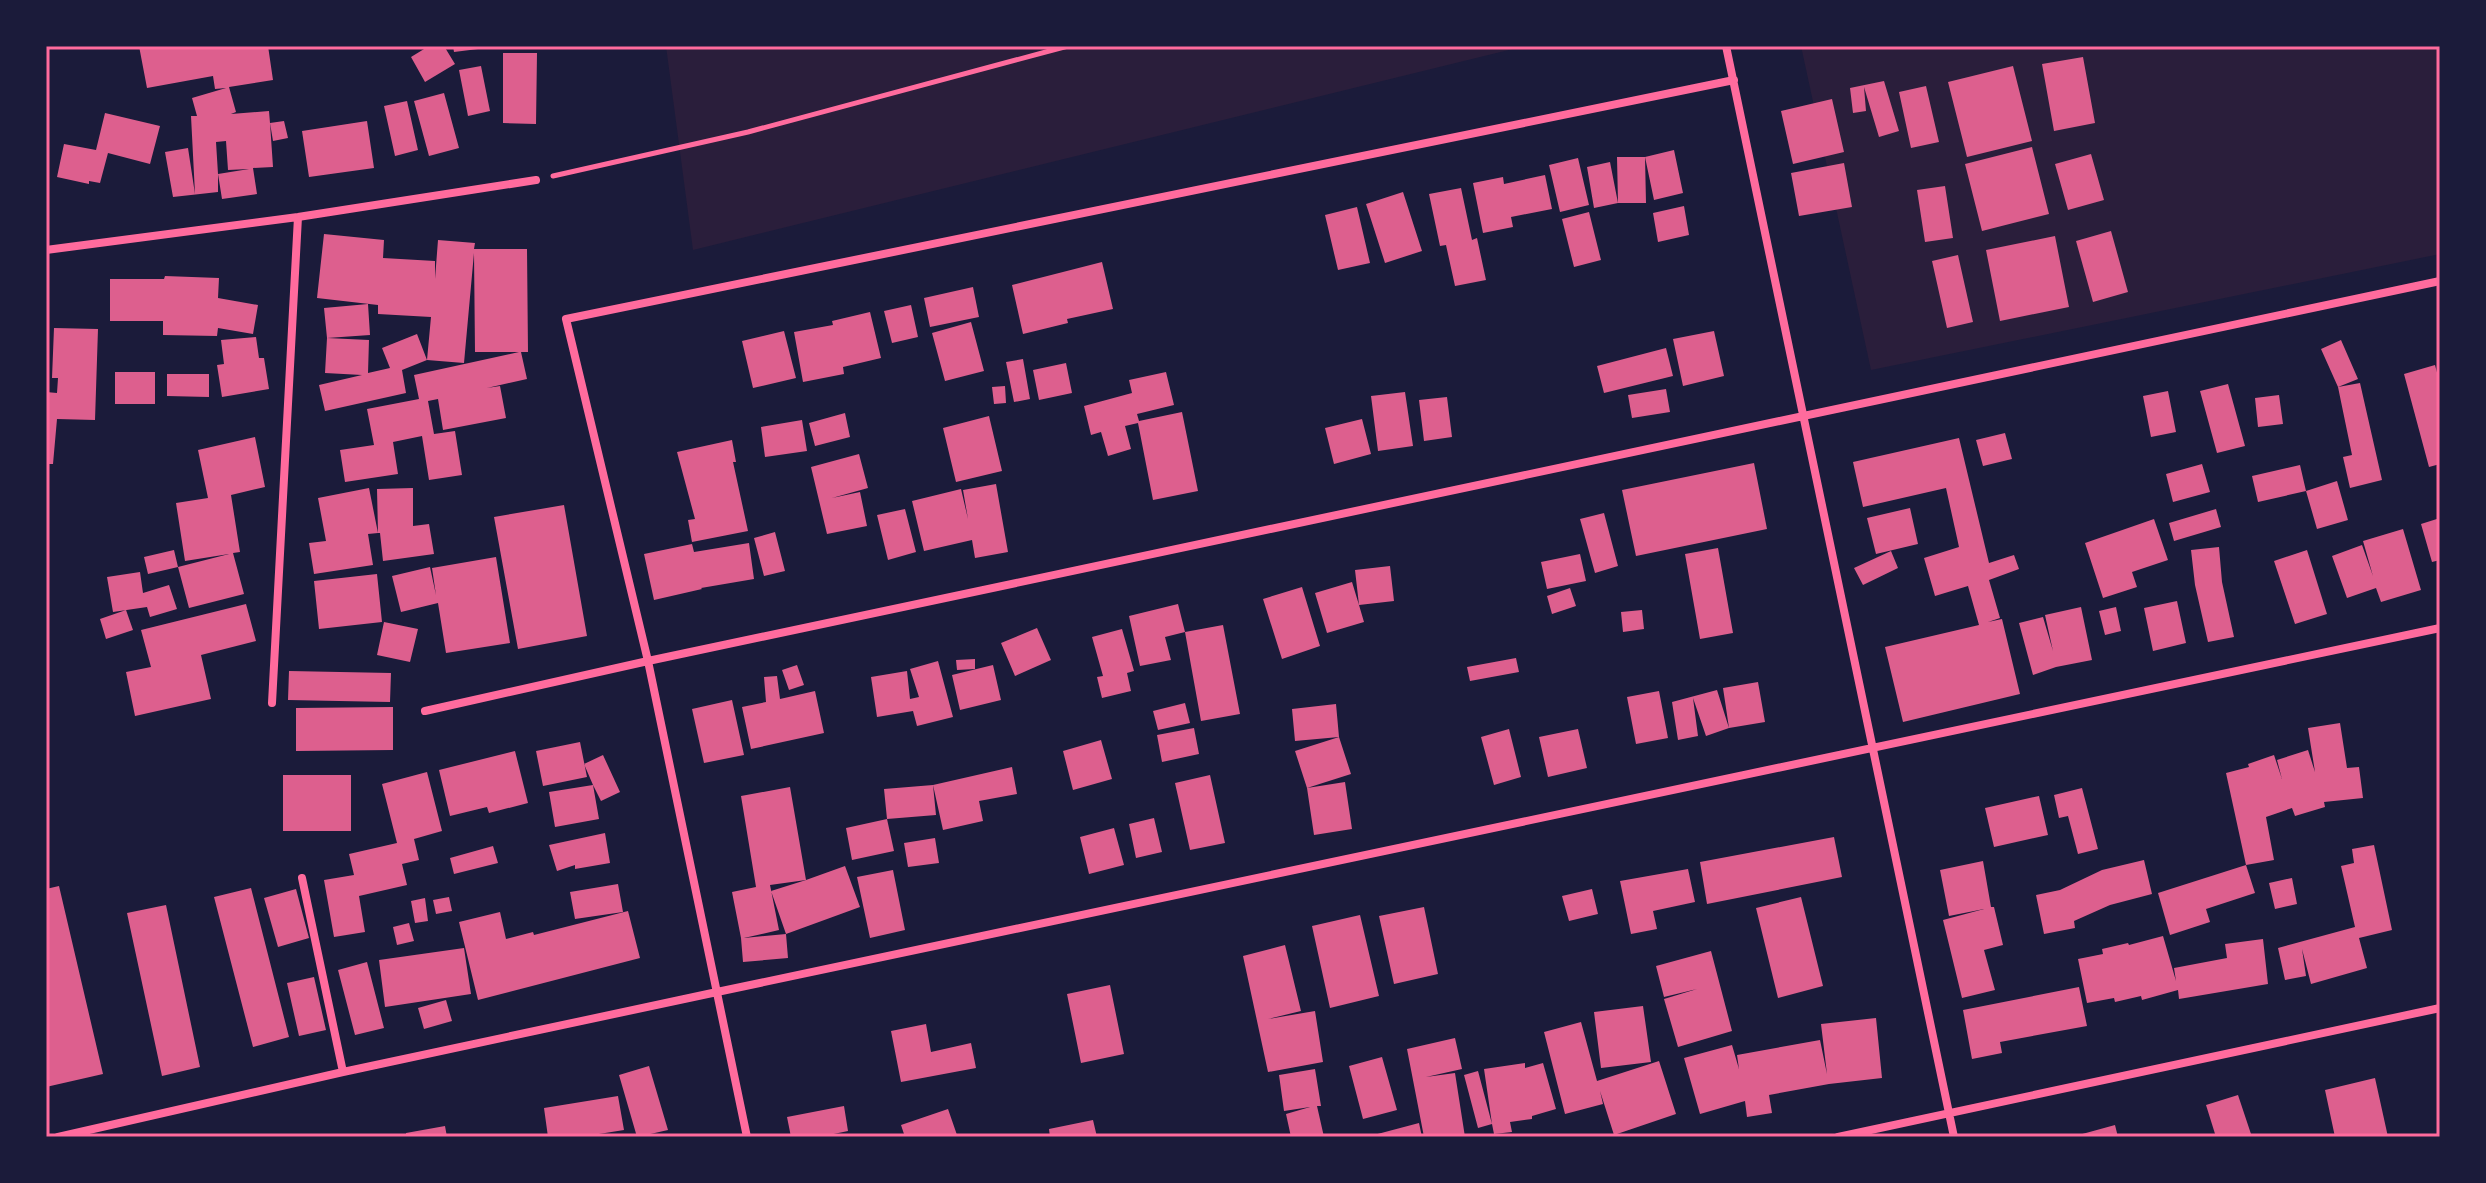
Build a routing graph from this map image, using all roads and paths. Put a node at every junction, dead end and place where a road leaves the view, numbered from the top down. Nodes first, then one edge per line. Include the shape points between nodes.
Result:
1 (1068, 46) edge
2 (1726, 46) edge
3 (1734, 80) junction
4 (536, 180) joint
5 (298, 217) junction
6 (46, 250) edge
7 (2440, 281) edge
8 (1804, 417) junction
9 (2440, 628) edge
10 (648, 661) junction
11 (272, 703) dead end
12 (425, 711) dead end
13 (1873, 748) junction
14 (302, 878) dead end
15 (717, 992) junction
16 (2440, 1008) edge
17 (343, 1072) junction
18 (1949, 1114) junction
19 (58, 1137) edge
20 (747, 1137) edge
21 (1838, 1137) edge
22 (1954, 1137) edge

1 - 4 path via 748,132
2 - 3 street
3 - 8 street
3 - 10 street via 566,319
4 - 5 street
5 - 6 street
5 - 11 street
7 - 8 street
8 - 10 street
8 - 13 street
9 - 13 street
10 - 12 street
10 - 15 street
13 - 15 street
13 - 18 street
14 - 17 street
15 - 17 street
15 - 20 street
16 - 18 street
17 - 19 street
18 - 21 street
18 - 22 street

